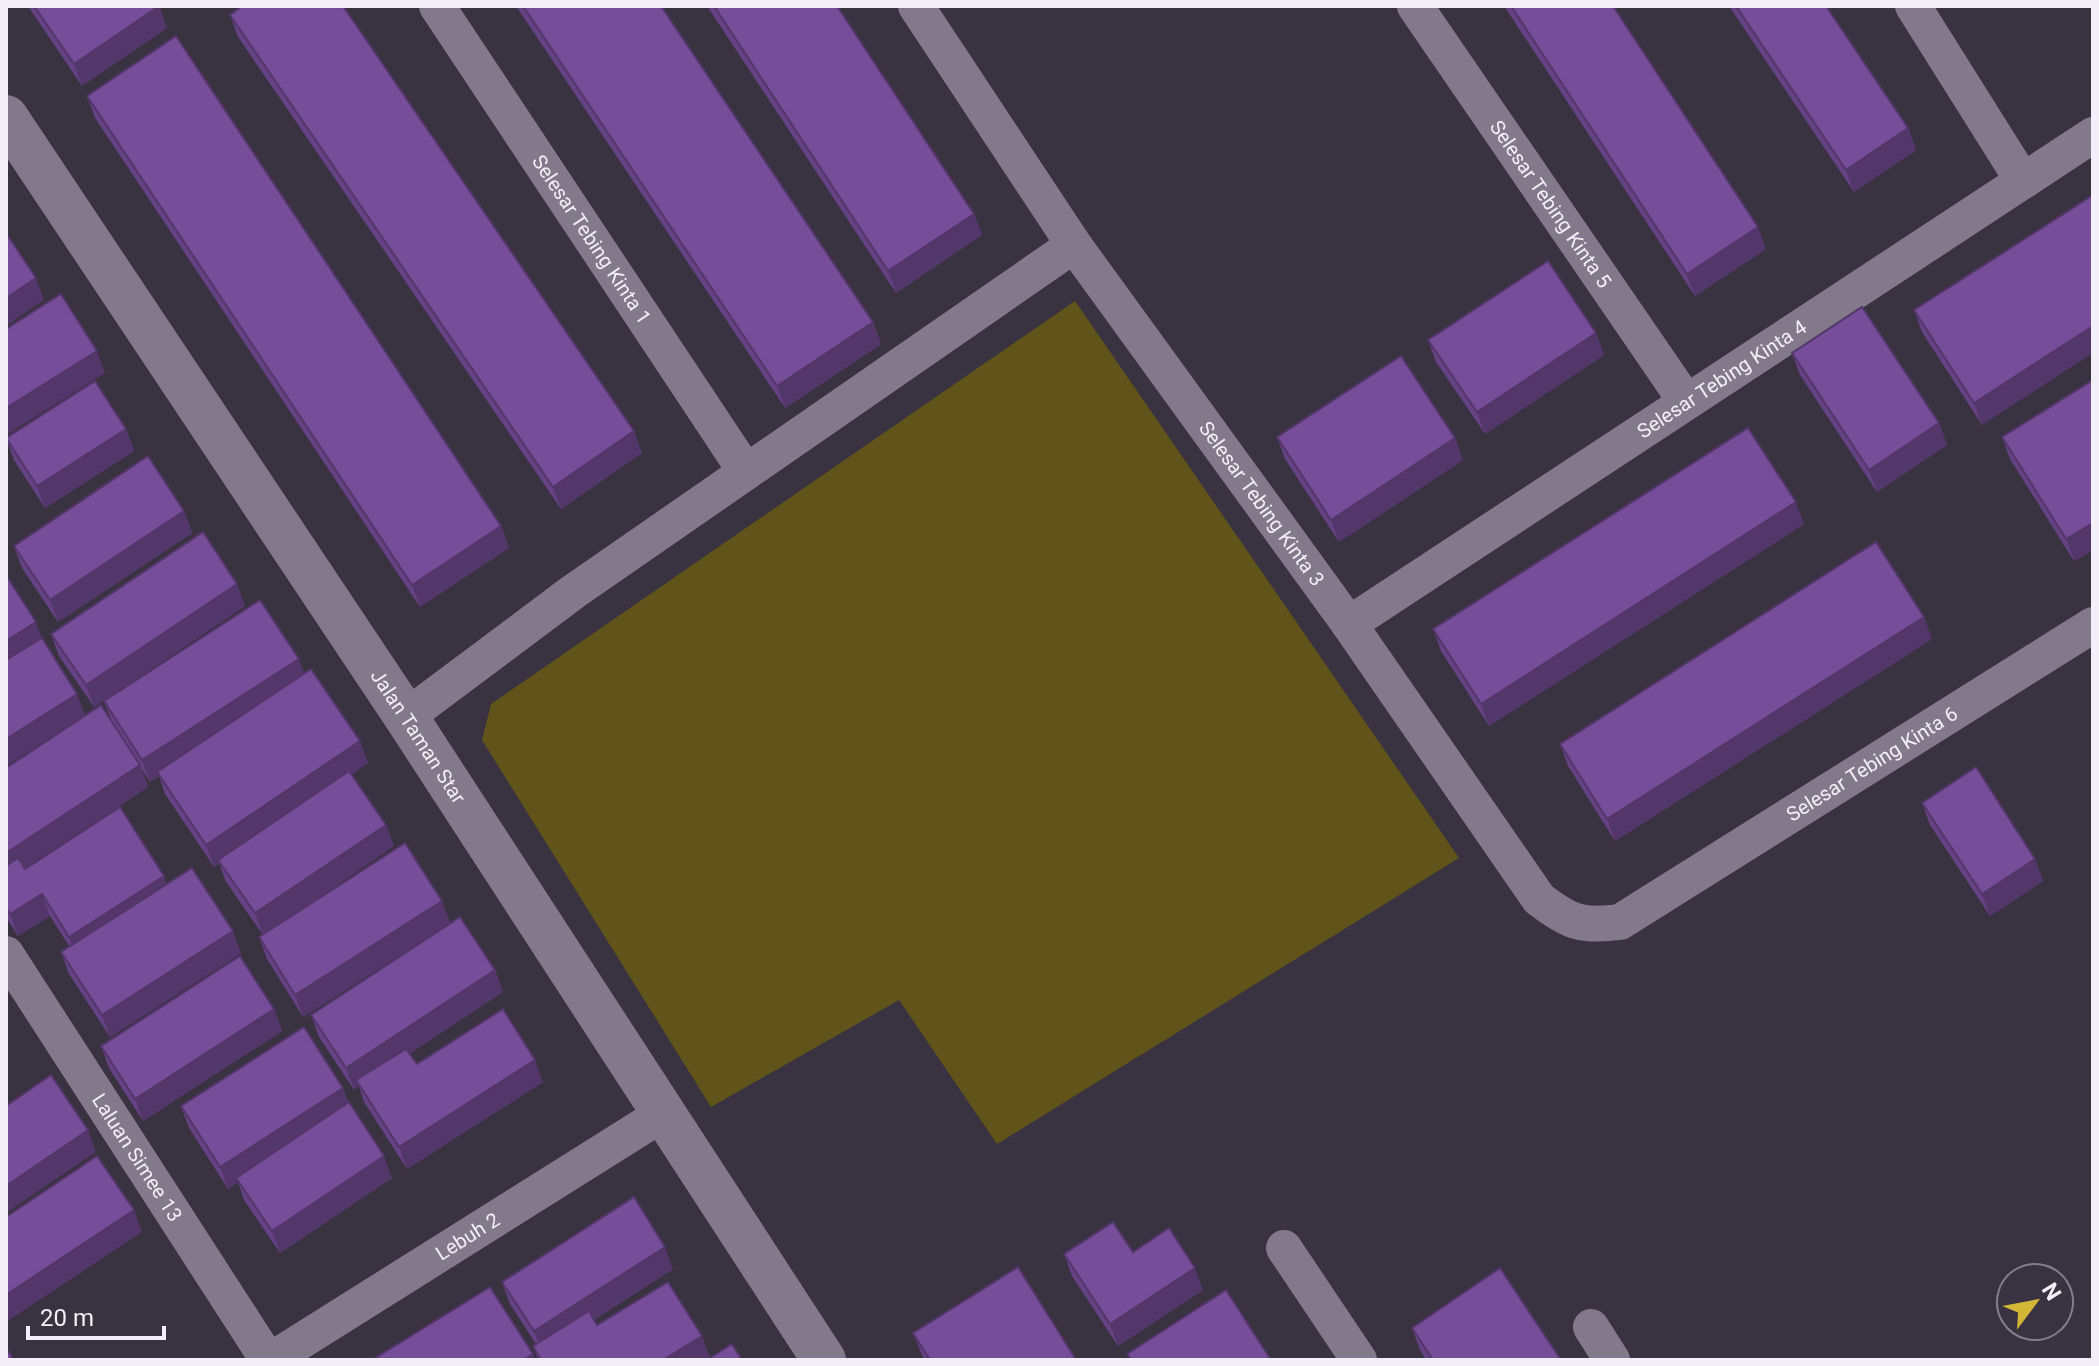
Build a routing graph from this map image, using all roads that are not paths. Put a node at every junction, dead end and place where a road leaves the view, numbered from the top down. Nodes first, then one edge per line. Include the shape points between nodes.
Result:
1 (437, 6) edge
2 (916, 6) edge
3 (1415, 6) edge
4 (1913, 6) edge
5 (6, 117) edge
6 (2093, 135) edge
7 (2023, 181) junction
8 (1074, 245) junction
9 (1685, 400) junction
10 (746, 472) junction
11 (1349, 624) junction
12 (2093, 625) edge
13 (406, 717) junction
14 (1650, 903) joint
15 (6, 954) edge
16 (664, 1113) junction
17 (1284, 1248) dead end
18 (1591, 1327) dead end
19 (269, 1360) edge
20 (824, 1360) edge
21 (1359, 1360) edge
22 (1612, 1360) edge

1 - 10 street, Selesar Tebing Kinta 1
2 - 8 street, Selesar Tebing Kinta 3
3 - 9 street, Selesar Tebing Kinta 5
4 - 7 street
5 - 13 street, Jalan Taman Star
6 - 7 street, Selesar Tebing Kinta 4
7 - 9 street, Selesar Tebing Kinta 4
8 - 10 street
8 - 11 street, Selesar Tebing Kinta 3
9 - 11 street, Selesar Tebing Kinta 4
10 - 13 street
11 - 14 street, Selesar Tebing Kinta 3 via 1539,899 1565,919 1593,926 1620,922
12 - 14 street, Selesar Tebing Kinta 6
13 - 16 street, Jalan Taman Star
15 - 19 street, Laluan Simee 13
16 - 19 street, Lebuh 2
16 - 20 street, Jalan Taman Star
17 - 21 street
18 - 22 street

